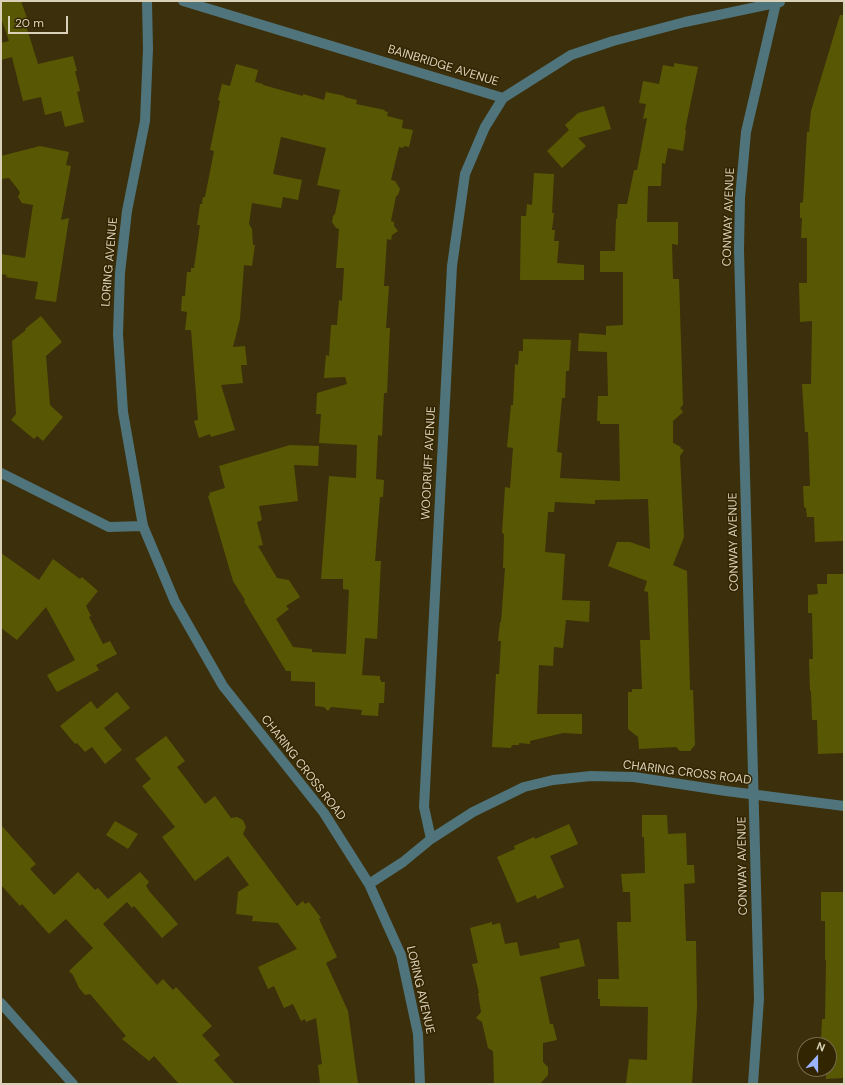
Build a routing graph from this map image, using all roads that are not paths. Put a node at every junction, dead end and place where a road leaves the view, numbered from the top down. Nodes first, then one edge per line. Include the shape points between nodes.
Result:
1 (147, 1) edge
2 (183, 1) edge
3 (779, 2) edge
4 (503, 98) junction
5 (1, 473) edge
6 (143, 526) junction
7 (754, 794) junction
8 (844, 806) edge
9 (431, 839) junction
10 (369, 884) junction
11 (1, 1002) edge
12 (73, 1084) edge
13 (420, 1084) edge
14 (753, 1084) edge

1 - 6 street, LORING AVENUE via 145,121 127,211 120,273 118,334 123,412
2 - 4 street, BAINBRIDGE AVENUE
3 - 4 street, BAINBRIDGE AVENUE via 613,40 571,55
3 - 7 street, CONWAY AVENUE via 746,132 740,198 739,250
4 - 9 street, WOODRUFF AVENUE via 485,127 466,174 452,266 424,807
5 - 6 street via 109,527
6 - 10 street, CHARING CROSS ROAD via 176,602 223,686 324,813
7 - 8 street, CHARING CROSS ROAD
7 - 9 street, CHARING CROSS ROAD via 634,777 590,776 553,780 524,787 473,812
7 - 14 street, CONWAY AVENUE via 759,999
9 - 10 street, CHARING CROSS ROAD via 403,862
10 - 13 street, LORING AVENUE via 401,955 418,1034
11 - 12 street

